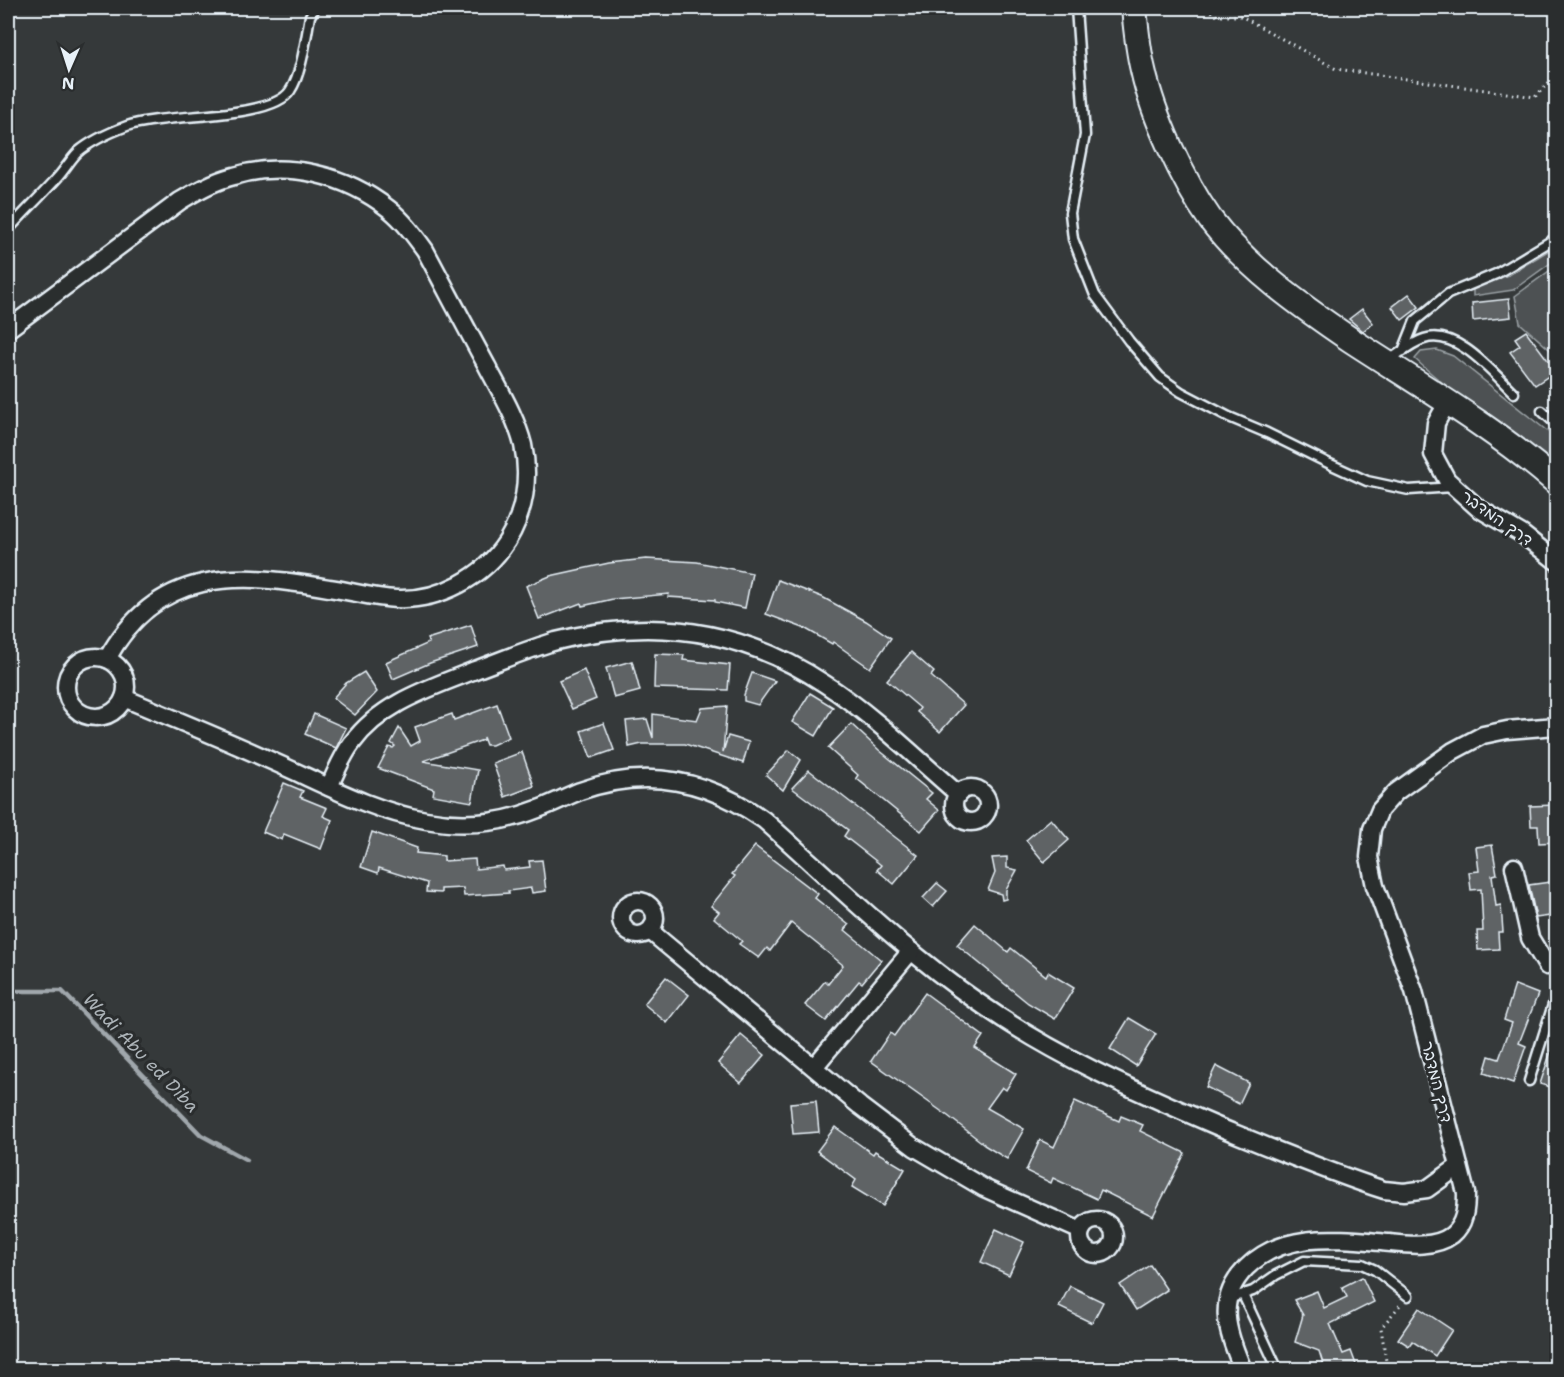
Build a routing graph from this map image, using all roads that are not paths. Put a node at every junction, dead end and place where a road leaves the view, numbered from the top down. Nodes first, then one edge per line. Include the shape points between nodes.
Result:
1 (315, 8) edge
2 (1076, 8) edge
3 (1134, 8) edge
4 (8, 230) edge
5 (1557, 238) edge
6 (8, 329) edge
7 (1394, 357) junction
8 (1514, 393) dead end
9 (1447, 403) junction
10 (1542, 411) dead end
11 (1557, 424) edge
12 (1557, 482) edge
13 (1454, 487) junction
14 (1557, 561) edge
15 (107, 659) junction
16 (124, 698) junction
17 (1557, 726) edge
18 (329, 787) junction
19 (958, 794) dead end
20 (1514, 867) dead end
21 (650, 931) dead end
22 (911, 951) junction
23 (1552, 964) edge
24 (1557, 995) edge
25 (814, 1067) junction
26 (1529, 1081) dead end
27 (1459, 1166) junction
28 (1081, 1231) dead end
29 (1408, 1296) road end
30 (1235, 1297) junction
31 (1243, 1370) edge
32 (1278, 1370) edge

1 - 4 lane via 290,92 257,109 151,120 94,142 78,153
2 - 13 lane via 1085,135 1070,213 1073,239 1095,295 1129,341 1160,377 1181,392 1367,481 1409,490
3 - 7 street via 1143,71 1153,104 1210,219 1281,290 1323,321
5 - 7 lane via 1496,274 1448,294 1415,321
6 - 15 street via 207,185 263,170 318,174 368,194 390,210 425,250 506,403 523,444 526,484 514,530 486,566 455,587 428,596 397,599 252,579 195,584 150,606 126,629
7 - 8 lane via 1428,338 1450,340 1471,351
7 - 9 street
9 - 12 street
9 - 13 street, דרך המדבר via 1436,423 1433,454
10 - 11 lane
13 - 14 street, דרך המדבר
15 - 16 street via 123,675
15 - 16 street via 88,658 73,668 66,685 69,699 81,712 94,716 112,711
16 - 18 street
17 - 27 street, דרך המדבר via 1499,731 1453,751 1396,792 1380,810 1372,829 1369,857 1375,886 1414,991
18 - 19 street via 345,753 360,733 379,715 417,693 556,642 630,628 665,628 732,640 796,666 856,707
18 - 22 street via 405,816 470,824 514,817 580,791 623,780 666,780 707,789 764,820
20 - 23 street via 1530,938
21 - 25 street
22 - 25 street
22 - 27 street via 1004,1020 1089,1069 1329,1171 1383,1190 1404,1192 1427,1189
24 - 26 lane
25 - 28 street via 938,1163 1006,1199
27 - 30 street, דרך המדבר via 1466,1211 1451,1236 1416,1246 1323,1238 1295,1242 1254,1261 1234,1281
29 - 30 lane via 1362,1264 1304,1261 1253,1291
30 - 31 street via 1226,1318
30 - 32 lane

